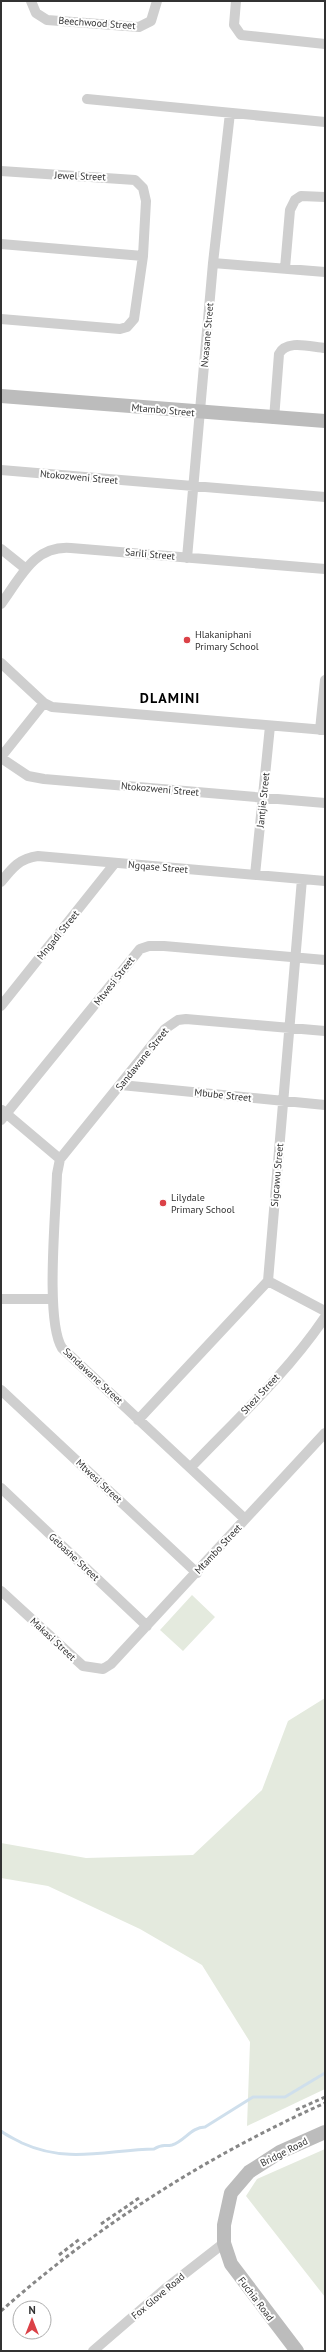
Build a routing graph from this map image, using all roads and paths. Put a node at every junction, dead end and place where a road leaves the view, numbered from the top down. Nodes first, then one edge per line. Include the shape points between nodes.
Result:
1 (31, 1) edge
2 (157, 1) edge
3 (236, 1) edge
4 (325, 44) edge
5 (87, 99) dead end
6 (230, 113) junction
7 (325, 122) edge
8 (1, 171) edge
9 (325, 197) edge
10 (1, 244) edge
11 (143, 256) junction
12 (213, 263) junction
13 (285, 268) junction
14 (325, 272) edge
15 (1, 319) edge
16 (325, 348) edge
17 (1, 396) edge
18 (200, 413) junction
19 (274, 419) junction
20 (325, 422) edge
21 (1, 470) edge
22 (193, 486) junction
23 (325, 497) edge
24 (1, 549) edge
25 (188, 558) junction
26 (26, 569) junction
27 (325, 569) edge
28 (1, 604) edge
29 (1, 663) edge
30 (325, 680) edge
31 (44, 703) junction
32 (270, 726) junction
33 (322, 730) edge
34 (1, 757) edge
35 (264, 798) junction
36 (325, 803) edge
37 (115, 863) junction
38 (256, 875) junction
39 (302, 879) junction
40 (325, 881) edge
41 (1, 882) edge
42 (296, 958) junction
43 (325, 960) edge
44 (1, 1006) edge
45 (291, 1028) junction
46 (325, 1032) edge
47 (121, 1085) junction
48 (283, 1101) junction
49 (325, 1104) edge
50 (3, 1114) edge
51 (60, 1159) junction
52 (268, 1281) junction
53 (1, 1299) edge
54 (53, 1299) junction
55 (325, 1311) edge
56 (325, 1317) edge
57 (1, 1390) edge
58 (138, 1420) junction
59 (325, 1433) edge
60 (191, 1467) junction
61 (1, 1488) edge
62 (245, 1519) junction
63 (197, 1573) junction
64 (1, 1591) edge
65 (147, 1626) junction
66 (111, 1664) joint
67 (325, 2132) edge
68 (224, 2243) junction
69 (93, 2351) edge
70 (296, 2351) edge

1 - 2 street, Beechwood Street via 36,13 47,20 139,26 151,20
3 - 4 street via 234,25 241,35
5 - 6 street
6 - 7 street
6 - 12 street, Nxasane Street
8 - 11 street, Jewel Street via 135,180 143,188 146,201
9 - 13 street via 301,196 292,203
10 - 11 street
11 - 15 street via 134,319 124,328
12 - 13 street
12 - 18 street, Nxasane Street
13 - 14 street
16 - 19 street via 288,345 281,349
17 - 18 street, Mtambo Street
18 - 19 street, Mtambo Street
18 - 22 street, Nxasane Street
19 - 20 street, Mtambo Street
21 - 22 street, Ntokozweni Street
22 - 23 street, Ntokozweni Street
22 - 25 street, Nxasane Street
24 - 26 street
25 - 26 street, Sarili Street via 62,547 46,550
25 - 27 street, Sarili Street
26 - 28 street, Sarili Street
29 - 31 street
30 - 33 street
31 - 32 street via 52,707
31 - 34 street
32 - 33 street
32 - 35 street, Jantjie Street
34 - 35 street, Ntokozweni Street via 17,770 35,778
35 - 36 street, Ntokozweni Street
35 - 38 street, Jantjie Street
37 - 38 street, Ngqase Street
37 - 41 street, Ngqase Street via 29,857 17,864
37 - 44 street, Mngadi Street
38 - 39 street, Ngqase Street
39 - 40 street, Ngqase Street
39 - 42 street, Sigcawu Street
42 - 43 street, Mtwesi Street
42 - 45 street, Sigcawu Street
42 - 50 street, Mtwesi Street via 164,946 140,949
45 - 46 street, Sandawane Street
45 - 47 street, Sandawane Street via 178,1020 165,1029
45 - 48 street, Sigcawu Street
47 - 48 street, Mbube Street
47 - 51 street, Sandawane Street
48 - 49 street, Mbube Street
48 - 52 street, Sigcawu Street
50 - 51 street
51 - 54 street, Sandawane Street via 57,1174
52 - 55 street
52 - 58 street
53 - 54 street
54 - 58 street, Sandawane Street via 56,1334 62,1348
56 - 60 street, Shezi Street via 288,1364
57 - 63 street, Mtwesi Street
58 - 60 street, Sandawane Street
59 - 62 street, Mtambo Street
60 - 62 street, Sandawane Street
61 - 65 street, Gebashe Street
62 - 63 street, Mtambo Street
63 - 65 street, Mtambo Street
64 - 66 street, Makasi Street via 83,1666 103,1669
65 - 66 street, Mtambo Street
67 - 68 street, Bridge Road via 267,2160 241,2179 231,2193 228,2203
68 - 69 street, Fox Glove Road via 165,2289
68 - 70 street, Fuchia Road via 239,2278

